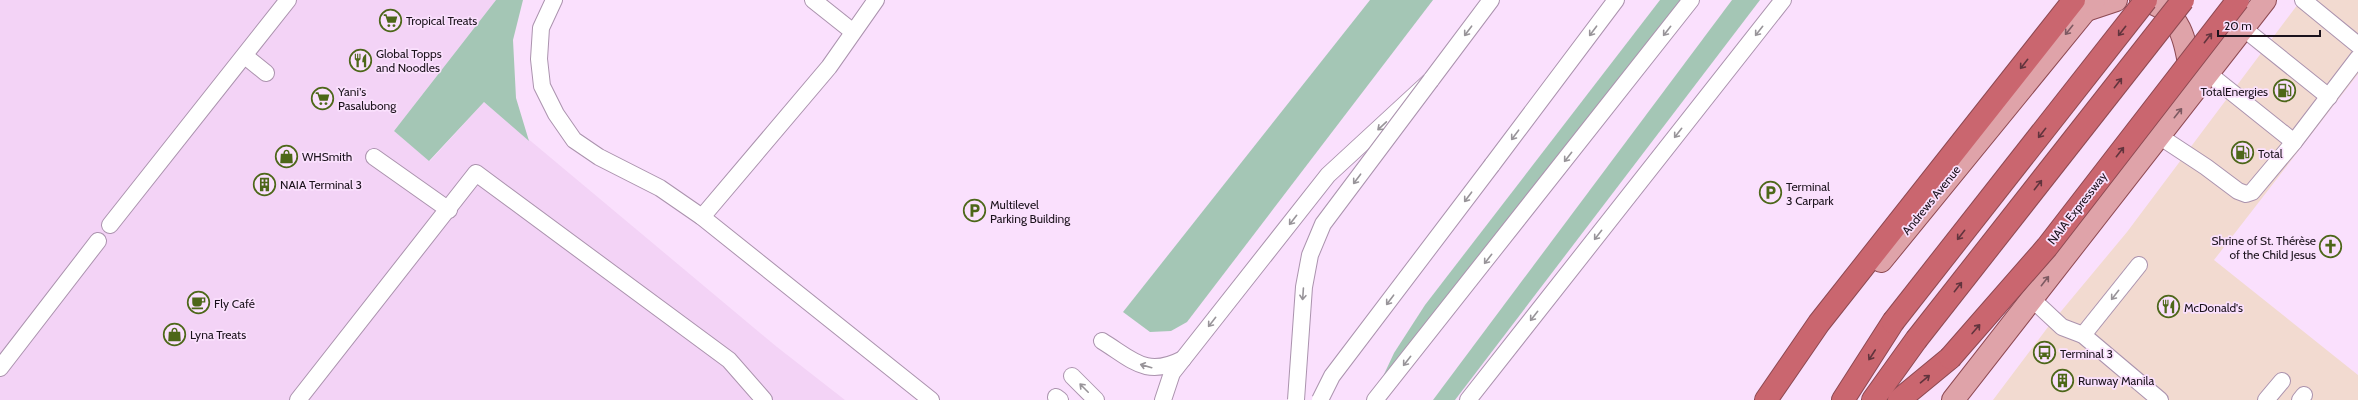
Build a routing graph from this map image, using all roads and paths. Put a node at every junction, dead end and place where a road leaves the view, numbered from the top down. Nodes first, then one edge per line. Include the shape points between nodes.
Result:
1 (288, 0) edge
2 (554, 0) edge
3 (813, 0) edge
4 (876, 0) edge
5 (1491, 0) edge
6 (1616, 0) edge
7 (1691, 0) edge
8 (1783, 0) edge
9 (2116, 0) edge
10 (2141, 0) edge
11 (2146, 0) edge
12 (2183, 0) edge
13 (2238, 0) edge
14 (2265, 0) edge
15 (2303, 0) edge
16 (2085, 3) edge
17 (2243, 28) junction
18 (852, 31) junction
19 (2358, 45) edge
20 (244, 56) junction
21 (2358, 58) edge
22 (266, 73) dead end
23 (2209, 74) junction
24 (1431, 80) junction
25 (2194, 93) junction
26 (2329, 96) junction
27 (2159, 136) junction
28 (2294, 142) junction
29 (374, 157) dead end
30 (449, 210) junction
31 (702, 218) junction
32 (110, 225) dead end
33 (98, 241) dead end
34 (2139, 265) dead end
35 (2032, 299) junction
36 (2083, 335) junction
37 (1102, 341) dead end
38 (1183, 359) junction
39 (0, 368) edge
40 (1072, 376) dead end
41 (2282, 381) dead end
42 (298, 400) edge
43 (764, 400) edge
44 (931, 400) edge
45 (1096, 400) edge
46 (1163, 400) edge
47 (1296, 400) edge
48 (1320, 400) edge
49 (1375, 400) edge
50 (1468, 400) edge
51 (1767, 400) edge
52 (1843, 400) edge
53 (1873, 400) edge
54 (1899, 400) edge
55 (1953, 400) edge
56 (2160, 400) edge
57 (2266, 400) edge

1 - 20 lane
2 - 31 lane via 541,28 539,59 542,86 556,114 574,140 599,157 660,188
3 - 18 lane
4 - 18 lane
5 -> 24 lane
6 -> 48 lane, bridge via 1332,376
7 -> 49 lane
8 -> 50 lane
9 - 16 main road
10 - 25 main road via 2165,10 2179,24 2186,44
11 -> 52 highway, bridge via 1893,322
53 -> 12 highway, bridge via 1916,340
54 -> 13 highway, NAIA Expressway, bridge via 1950,358 2047,247
14 - 17 main road
15 - 19 lane
16 -> 51 highway via 1819,324
17 - 23 main road
17 - 26 lane
18 - 31 lane via 829,67
20 - 22 lane
20 - 32 lane
21 - 26 lane
23 - 25 main road
23 - 28 lane
24 -> 38 lane, bridge via 1328,175
24 -> 47 lane, bridge via 1323,224 1313,249 1304,287
27 -> 25 main road
26 - 28 lane
27 - 28 lane via 2246,194 2261,184
35 -> 27 main road
29 - 30 lane
30 - 42 lane
30 - 43 lane via 476,173 728,359
31 - 44 lane
33 - 39 lane
34 -> 36 lane
35 - 36 lane via 2062,327
35 - 55 main road
36 - 56 lane
38 -> 37 lane via 1168,367 1144,367
38 - 46 lane via 1172,374
45 -> 40 lane
41 - 57 lane

